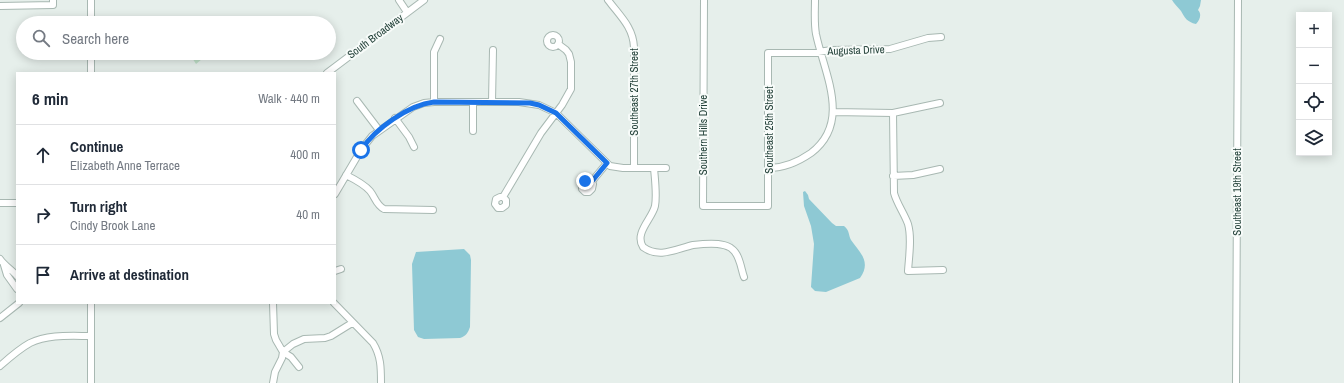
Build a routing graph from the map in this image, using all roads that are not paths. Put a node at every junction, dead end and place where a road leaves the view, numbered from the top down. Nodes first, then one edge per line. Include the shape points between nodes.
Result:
1 (91, 0) edge
2 (398, 0) edge
3 (424, 0) edge
4 (608, 0) edge
5 (704, 0) edge
6 (815, 0) edge
7 (1238, 0) edge
8 (53, 3) edge
9 (0, 6) edge
10 (407, 12) junction
11 (91, 16) edge
12 (941, 37) dead end
13 (440, 39) dead end
14 (558, 44) dead end
15 (493, 50) dead end
16 (821, 52) junction
17 (768, 53) joint
18 (91, 60) edge
19 (91, 72) edge
20 (327, 72) edge
21 (357, 101) dead end
22 (434, 102) junction
23 (473, 102) junction
24 (492, 102) junction
25 (940, 103) dead end
26 (833, 112) junction
27 (556, 113) junction
28 (893, 113) junction
29 (395, 118) junction
30 (379, 130) junction
31 (473, 131) dead end
32 (414, 147) dead end
33 (607, 163) junction
34 (634, 168) junction
35 (654, 168) junction
36 (666, 168) dead end
37 (769, 168) junction
38 (940, 169) dead end
39 (346, 175) junction
40 (893, 176) junction
41 (590, 182) dead end
42 (336, 192) edge
43 (503, 197) dead end
44 (0, 203) edge
45 (16, 203) edge
46 (768, 206) joint
47 (433, 210) dead end
48 (0, 259) edge
49 (2, 267) edge
50 (943, 270) dead end
51 (16, 275) edge
52 (744, 277) dead end
53 (16, 284) edge
54 (18, 304) edge
55 (91, 304) edge
56 (273, 304) edge
57 (335, 304) edge
58 (0, 318) edge
59 (352, 323) junction
60 (91, 336) junction
61 (283, 352) junction
62 (0, 366) edge
63 (300, 367) dead end
64 (91, 383) edge
65 (273, 383) edge
66 (381, 383) edge
67 (1236, 383) edge

1 - 11 street
2 - 10 street
3 - 10 street, South Broadway
4 - 34 street, Southeast 27th Street via 633,36
5 - 46 street, Southern Hills Drive via 703,206
6 - 16 street via 816,32
7 - 67 street, Southeast 19th Street
8 - 9 street
10 - 20 street, South Broadway
12 - 16 street, Augusta Drive via 928,38 890,49
13 - 22 street via 434,52
14 - 27 street via 569,54 571,87
15 - 24 street
16 - 17 street, Augusta Drive
16 - 26 street via 833,98
17 - 37 street, Southeast 25th Street
18 - 19 street
21 - 30 street
22 - 23 street
22 - 29 street via 412,107
23 - 24 street
23 - 31 street
24 - 27 street via 530,103
25 - 28 street
26 - 28 street
26 - 37 street via 824,139 812,152 794,163
27 - 33 street
27 - 43 street via 541,133
28 - 40 street
29 - 30 street
29 - 32 street
30 - 39 street via 366,142
33 - 34 street via 617,168
33 - 41 street
34 - 35 street
35 - 36 street
35 - 52 street via 655,206 642,233 640,241 643,247 655,253 672,252 692,245 726,245 736,254
37 - 46 street, Southeast 25th Street
38 - 40 street
39 - 42 street
39 - 47 street via 365,186 384,209
40 - 50 street via 895,199 909,229 908,271
44 - 45 street
48 - 49 street
49 - 51 street
49 - 53 street
54 - 58 street
55 - 60 street
56 - 61 street via 274,334
57 - 59 street
59 - 61 street via 326,338 299,341
59 - 66 street via 377,350 381,365
60 - 62 street via 38,340 23,347
60 - 64 street
61 - 63 street
61 - 65 street

